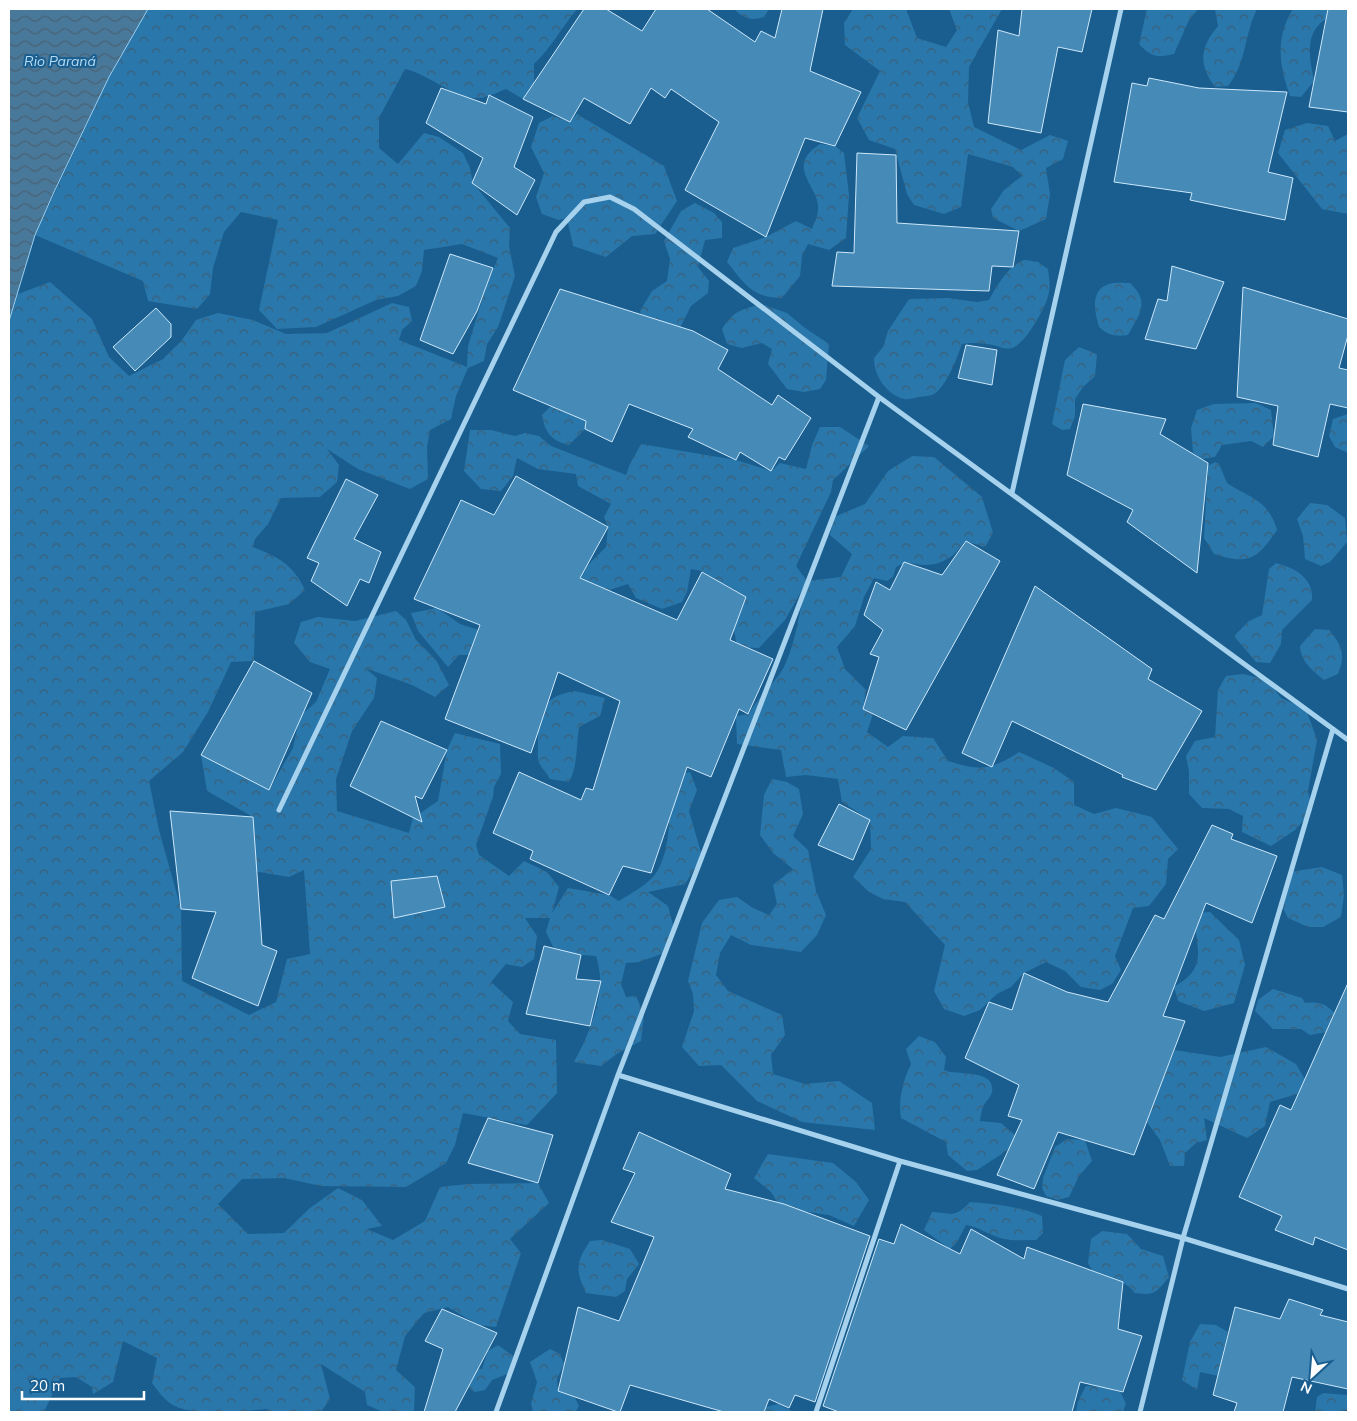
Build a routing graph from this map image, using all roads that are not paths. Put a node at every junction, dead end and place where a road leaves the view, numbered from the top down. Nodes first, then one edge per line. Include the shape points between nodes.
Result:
1 (1121, 9) edge
2 (879, 397) junction
3 (1012, 493) junction
4 (1333, 729) junction
5 (1348, 740) edge
6 (279, 810) dead end
7 (618, 1075) junction
8 (900, 1162) junction
9 (1183, 1238) junction
10 (1348, 1289) edge
11 (496, 1412) edge
12 (816, 1412) edge
13 (1140, 1412) edge

1 - 3 street
2 - 3 street
2 - 6 street via 634,209 610,197 584,202 556,232
2 - 7 street
3 - 4 street
4 - 5 street
4 - 9 street
7 - 8 street
7 - 11 street
8 - 9 street
8 - 12 street
9 - 10 street
9 - 13 street

